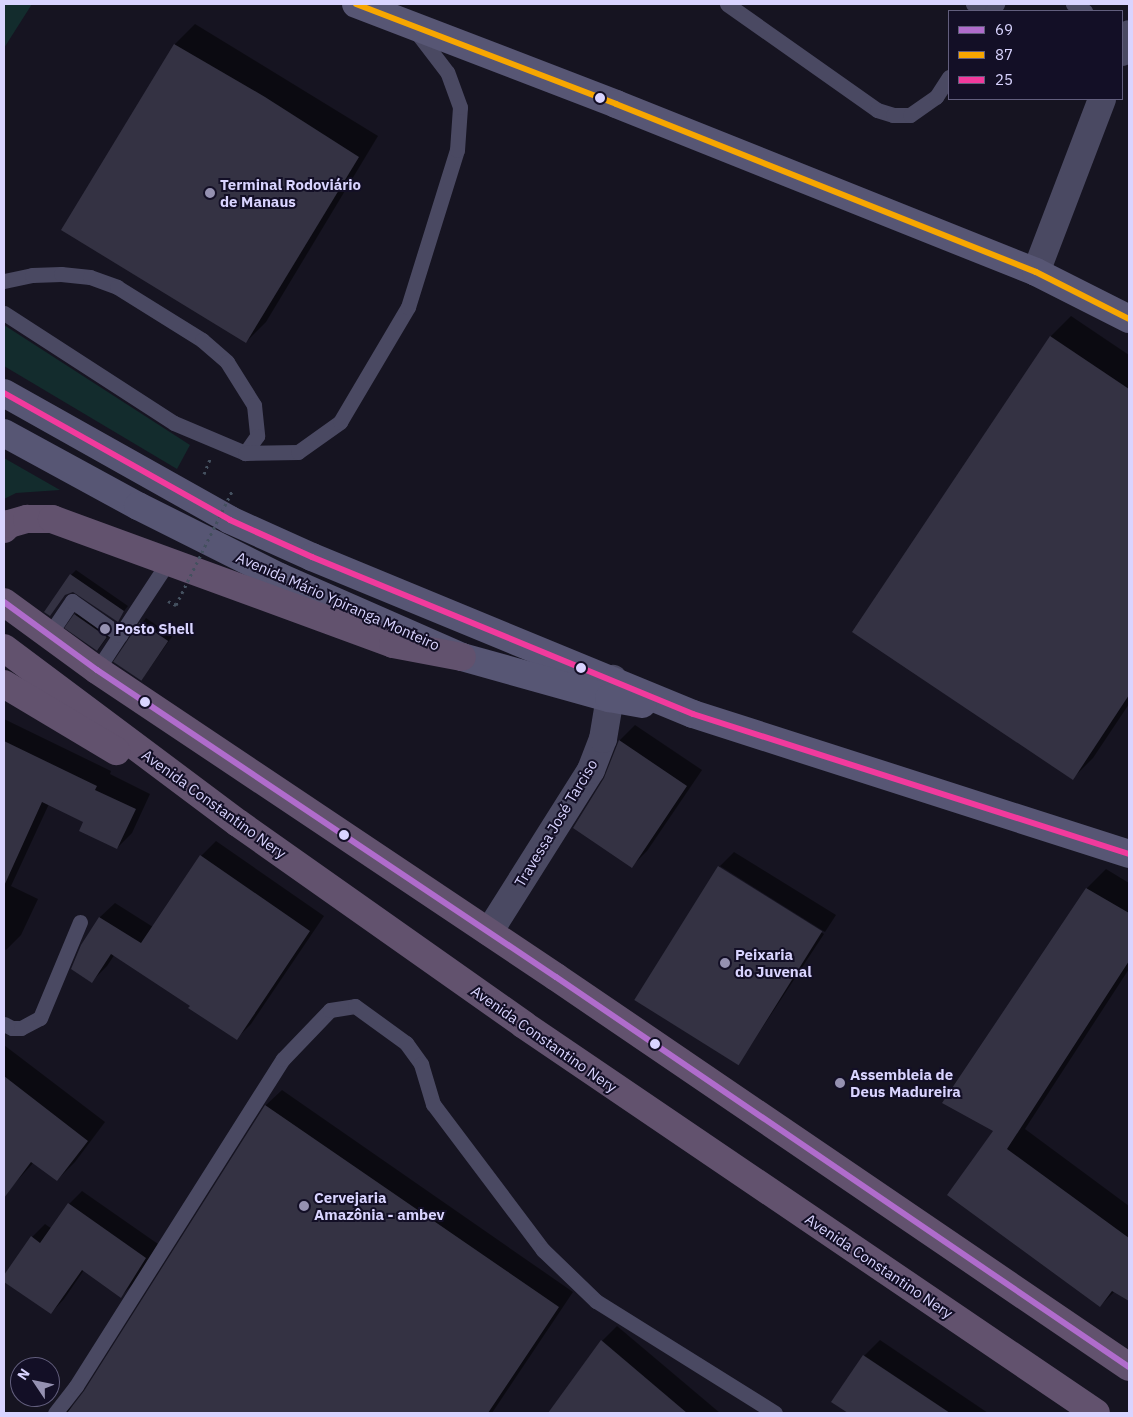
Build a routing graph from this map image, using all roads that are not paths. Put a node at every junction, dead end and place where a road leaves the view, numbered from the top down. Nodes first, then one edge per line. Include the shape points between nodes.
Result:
1 (727, 4) edge
2 (372, 7) edge
3 (412, 26) junction
4 (948, 79) edge
5 (1102, 100) edge
6 (1036, 272) junction
7 (4, 281) edge
8 (4, 313) edge
9 (1129, 319) edge
10 (4, 393) edge
11 (4, 433) edge
12 (245, 454) junction
13 (4, 529) edge
14 (168, 562) junction
15 (4, 602) edge
16 (49, 634) junction
17 (120, 635) junction
18 (4, 648) edge
19 (462, 658) junction
20 (98, 670) junction
21 (4, 684) edge
22 (611, 689) junction
23 (238, 823) junction
24 (1129, 854) edge
25 (80, 922) dead end
26 (489, 932) junction
27 (4, 1024) edge
28 (1129, 1367) edge
29 (56, 1413) edge
30 (775, 1413) edge
31 (1096, 1413) edge

1 - 4 lane via 878,110 893,115 910,115 936,97
2 - 3 main road
3 - 6 main road
3 - 12 lane via 447,72 460,108 457,150 408,307 340,422 298,452
5 - 6 street
6 - 9 main road
7 - 12 lane via 32,275 90,277 117,287 202,340 227,362 254,405 257,436
8 - 12 lane via 174,422
10 - 22 main road, Avenida Mário Ypiranga Monteiro via 230,520
11 - 19 main road, Avenida Mário Ypiranga Monteiro via 280,578
13 - 14 highway via 27,519 52,519
14 - 17 lane
14 - 19 highway via 394,644
15 - 16 highway
16 - 17 lane via 72,601
16 - 20 highway
17 - 20 lane
18 - 23 highway, Avenida Constantino Nery
19 - 22 main road, Avenida Mário Ypiranga Monteiro
20 - 26 highway
21 - 23 highway
22 - 24 main road, Avenida Mário Ypiranga Monteiro
22 - 26 street, Travessa José Tarciso via 604,739 590,770
23 - 31 highway, Avenida Constantino Nery via 524,1025
25 - 27 lane via 40,1018 21,1028
26 - 28 highway
29 - 30 lane via 283,1059 330,1010 355,1006 406,1043 421,1064 433,1104 550,1257 596,1301

